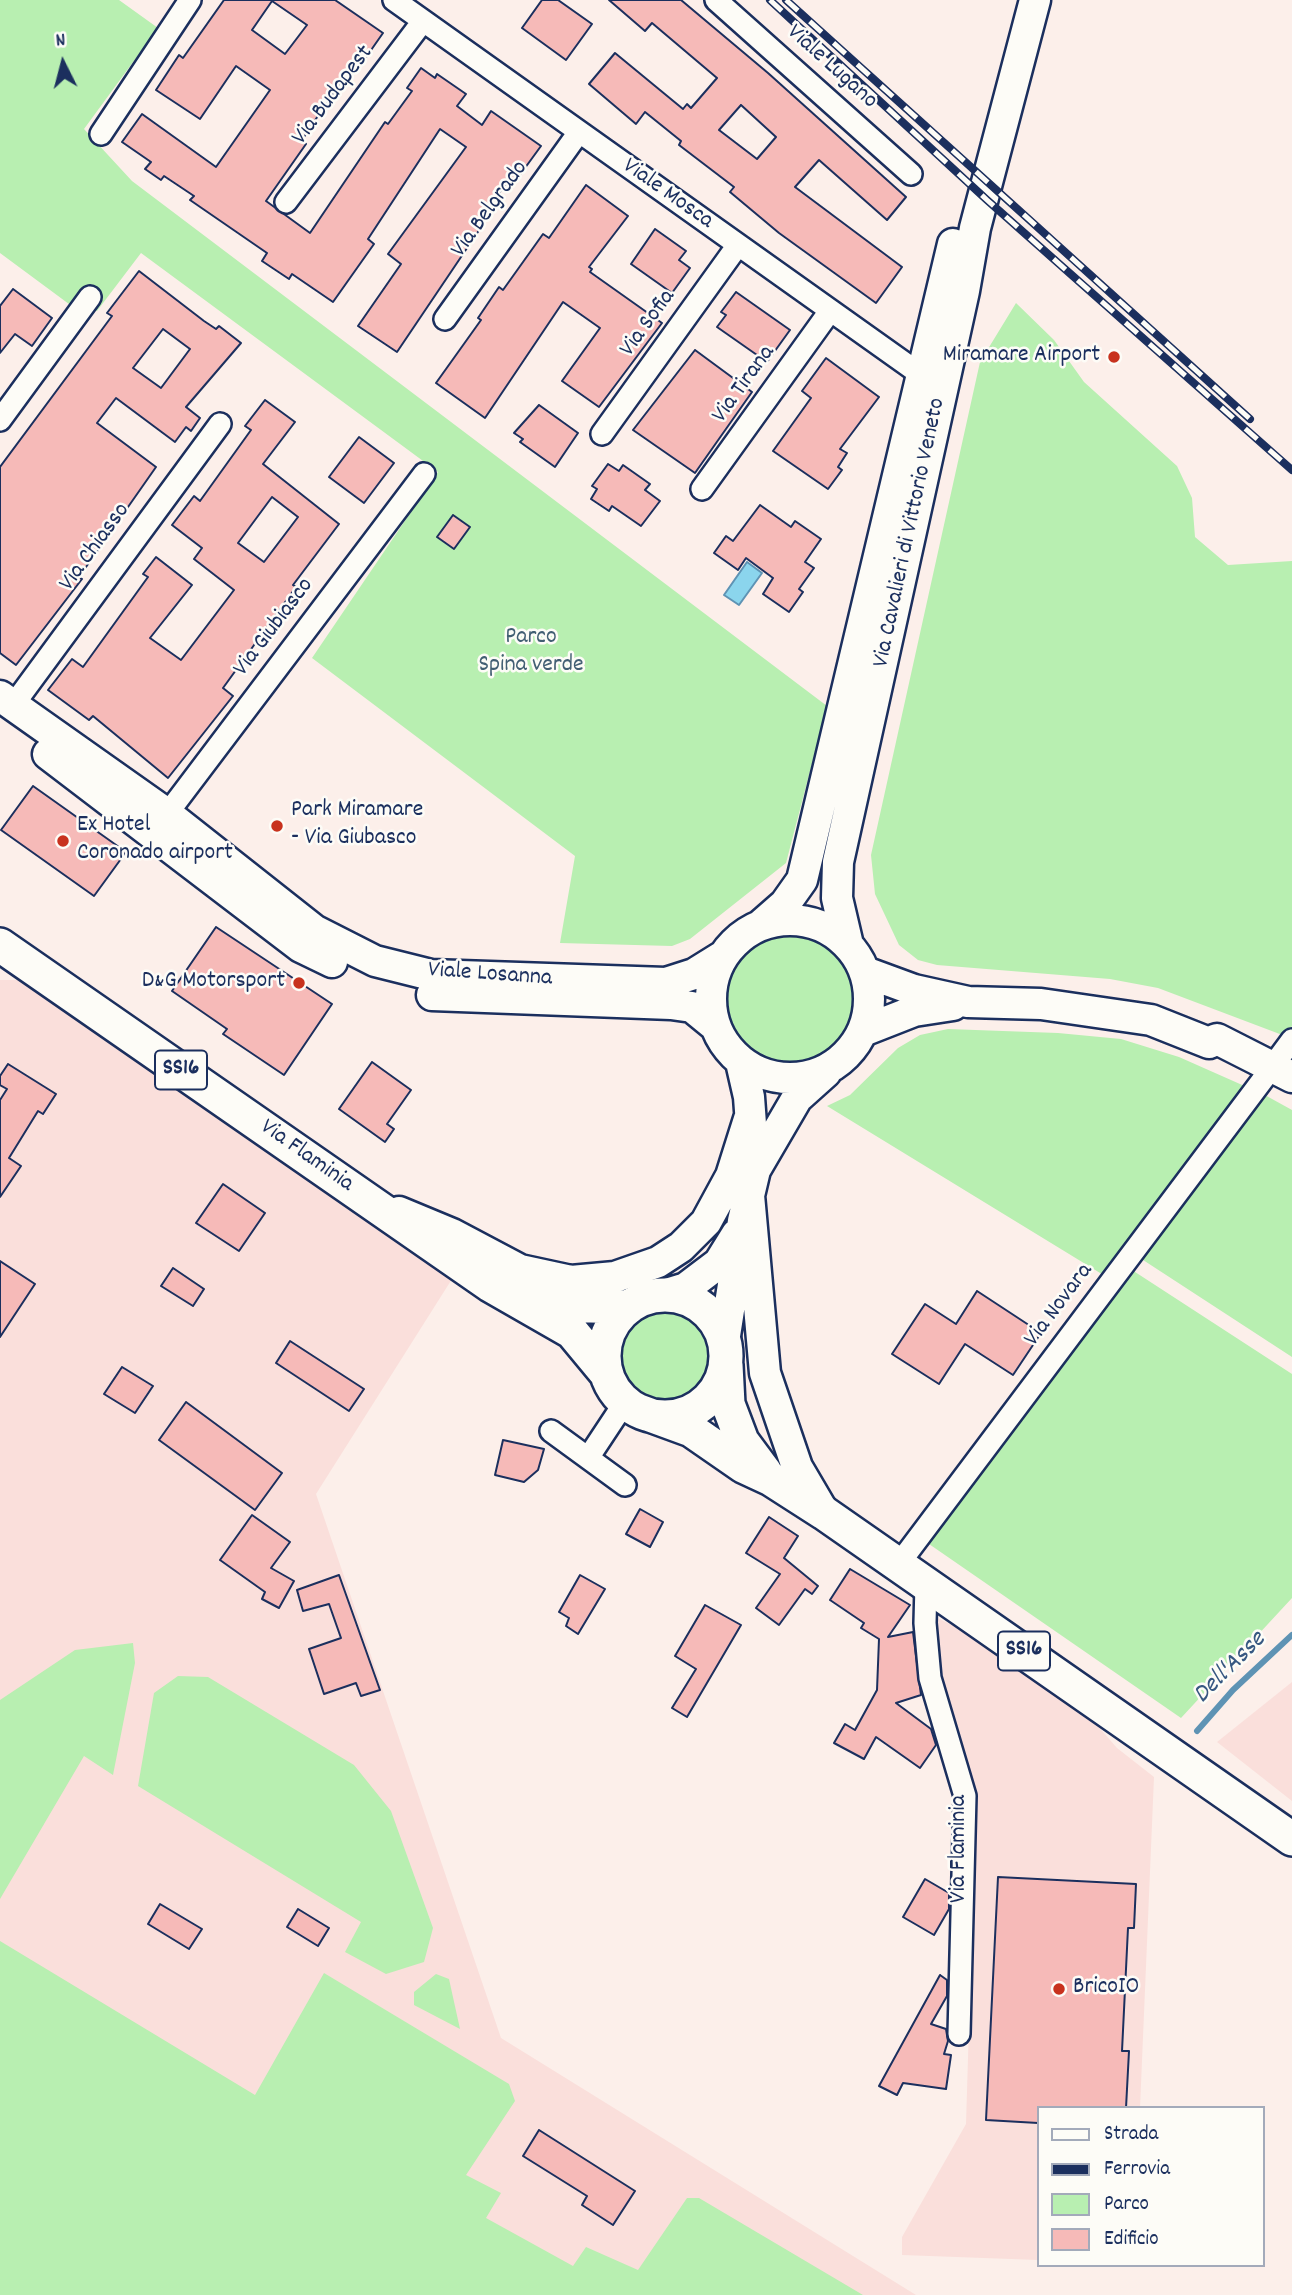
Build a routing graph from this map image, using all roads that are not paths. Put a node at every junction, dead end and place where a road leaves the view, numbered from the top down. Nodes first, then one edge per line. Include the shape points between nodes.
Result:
1 (190, 0) edge
2 (394, 0) edge
3 (716, 0) edge
4 (1016, 0) edge
5 (1035, 0) edge
6 (423, 21) junction
7 (579, 132) junction
8 (101, 134) dead end
9 (911, 174) dead end
10 (286, 202) dead end
11 (738, 245) junction
12 (90, 297) dead end
13 (830, 311) junction
14 (445, 319) dead end
15 (932, 378) junction
16 (0, 420) edge
17 (220, 424) dead end
18 (602, 434) dead end
19 (424, 474) dead end
20 (702, 489) dead end
21 (5, 706) edge
22 (167, 814) junction
23 (761, 925) junction
24 (0, 944) edge
25 (848, 945) junction
26 (723, 956) junction
27 (865, 972) junction
28 (968, 1002) junction
29 (714, 1024) junction
30 (863, 1031) junction
31 (1292, 1040) edge
32 (741, 1062) junction
33 (834, 1066) junction
34 (1276, 1074) edge
35 (1292, 1091) edge
36 (749, 1119) junction
37 (749, 1195) junction
38 (363, 1196) junction
39 (491, 1285) junction
40 (663, 1295) junction
41 (629, 1307) junction
42 (725, 1349) junction
43 (606, 1373) junction
44 (632, 1406) junction
45 (551, 1431) dead end
46 (588, 1458) junction
47 (771, 1479) junction
48 (625, 1485) dead end
49 (824, 1513) junction
50 (898, 1565) junction
51 (926, 1584) junction
52 (1292, 1839) edge
53 (959, 2034) dead end

1 - 8 street
2 - 6 street, Viale Mosca
3 - 9 street, Viale Lugano
4 - 15 main road, Via Cavalieri di Vittorio Veneto
5 - 15 main road, Via Cavalieri di Vittorio Veneto
6 - 7 street, Viale Mosca
6 - 10 street, Via Budapest
7 - 11 street, Viale Mosca
7 - 14 street, Via Belgrado
11 - 13 street, Viale Mosca
11 - 18 street, Via Sofia
12 - 16 street
13 - 15 street, Viale Mosca
13 - 20 street, Via Tirana
15 - 23 main road, Via Cavalieri di Vittorio Veneto via 802,880 785,904
15 - 25 main road, Via Cavalieri di Vittorio Veneto via 838,862 837,898
17 - 21 street, Via Chiasso
19 - 22 street, Via Giubiasco
21 - 22 main road, Viale Losanna
21 - 29 main road, Viale Losanna via 302,947 367,981 428,995 490,1000 671,1004 692,1007
22 - 26 main road, Viale Losanna via 314,930 375,961 431,975 666,983 694,974
23 - 25 main road, Via Cavalieri di Vittorio Veneto via 807,922
23 - 26 main road, Via Cavalieri di Vittorio Veneto
24 - 38 main road, Via Flaminia / SS16
25 - 27 main road, Via Cavalieri di Vittorio Veneto
26 - 29 main road, Via Cavalieri di Vittorio Veneto via 710,996
27 - 28 main road via 914,990
27 - 30 main road, Via Cavalieri di Vittorio Veneto via 869,1002
28 - 30 main road via 914,1011
28 - 34 main road via 1041,1004 1151,1020 1209,1043 1217,1039
29 - 32 main road, Via Cavalieri di Vittorio Veneto
30 - 33 main road, Via Cavalieri di Vittorio Veneto
31 - 34 street, Via Novara
32 - 33 main road, Via Cavalieri di Vittorio Veneto via 766,1075 794,1079
32 - 36 main road
33 - 37 main road via 797,1098
34 - 35 main road
34 - 50 street, Via Novara
36 - 37 main road
36 - 38 main road via 730,1175 706,1222 658,1262 615,1277 571,1281 520,1270 452,1234
37 - 40 main road via 733,1245 719,1263 686,1288
37 - 42 main road
37 - 49 main road via 765,1373 797,1466
38 - 39 main road, Via Flaminia / SS16
39 - 41 main road via 553,1305
39 - 43 main road, Via Flaminia / SS16 via 572,1332
40 - 41 main road
40 - 42 main road via 687,1299 707,1311
41 - 43 main road via 609,1332 604,1352
42 - 44 main road via 715,1391 698,1407 663,1417
42 - 47 main road via 728,1404 742,1441
43 - 44 main road
44 - 46 street
44 - 47 main road, SS16 via 691,1430 743,1466
45 - 46 street
46 - 48 street
47 - 49 main road, SS16
49 - 50 main road, SS16
50 - 51 main road, SS16
51 - 52 main road, SS16
51 - 53 street, Via Flaminia via 930,1678 965,1797

